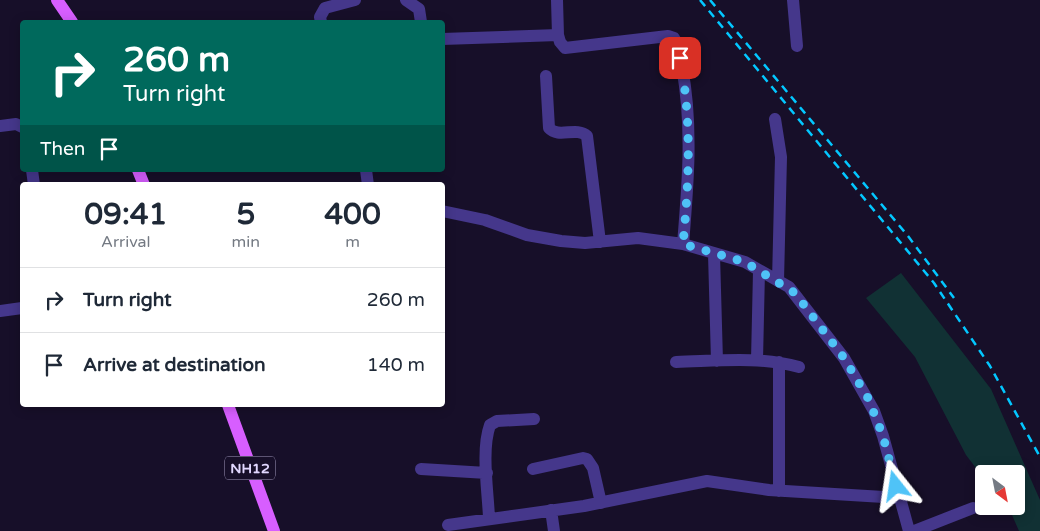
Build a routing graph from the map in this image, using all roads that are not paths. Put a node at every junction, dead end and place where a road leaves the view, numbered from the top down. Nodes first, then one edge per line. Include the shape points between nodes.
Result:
1 (57, 0) edge
2 (355, 0) edge
3 (406, 0) edge
4 (557, 0) edge
5 (793, 0) edge
6 (71, 20) edge
7 (321, 20) edge
8 (421, 20) edge
9 (558, 35) junction
10 (445, 39) edge
11 (797, 46) dead end
12 (546, 76) dead end
13 (775, 119) dead end
14 (0, 126) edge
15 (20, 126) edge
16 (445, 212) edge
17 (600, 242) junction
18 (683, 244) junction
19 (714, 254) junction
20 (759, 271) junction
21 (778, 281) junction
22 (20, 308) edge
23 (0, 311) edge
24 (757, 360) junction
25 (717, 361) junction
26 (676, 362) dead end
27 (779, 362) junction
28 (798, 366) dead end
29 (229, 407) edge
30 (534, 419) dead end
31 (420, 469) dead end
32 (533, 469) dead end
33 (487, 473) junction
34 (779, 490) junction
35 (900, 498) junction
36 (601, 503) junction
37 (973, 508) dead end
38 (551, 510) junction
39 (489, 518) junction
40 (448, 524) dead end
41 (274, 531) edge
42 (554, 531) edge
43 (909, 531) edge
44 (914, 531) edge

1 - 6 main road
2 - 7 street via 325,8
3 - 8 street via 419,9
4 - 9 street
5 - 11 street
9 - 10 street
9 - 18 street via 565,48 668,36 676,41 689,125 690,169
12 - 17 street via 549,128 556,133 578,132 587,136
13 - 21 street via 781,157
14 - 15 street
16 - 17 street via 485,220 527,235 575,243
17 - 18 street via 638,238
18 - 19 street
19 - 20 street via 745,262
19 - 25 street
20 - 21 street
20 - 24 street
21 - 35 street via 789,287 800,300 844,358 868,398 883,436
22 - 23 street
24 - 25 street
24 - 27 street
25 - 26 street
27 - 28 street
27 - 34 street
29 - 41 main road, NH12
30 - 33 street via 497,421 490,425
31 - 33 street
32 - 36 street via 587,459 593,468
33 - 39 street
34 - 35 street
34 - 36 street via 707,481
35 - 43 street
36 - 38 street
37 - 44 street
38 - 39 street
38 - 42 street
39 - 40 street

